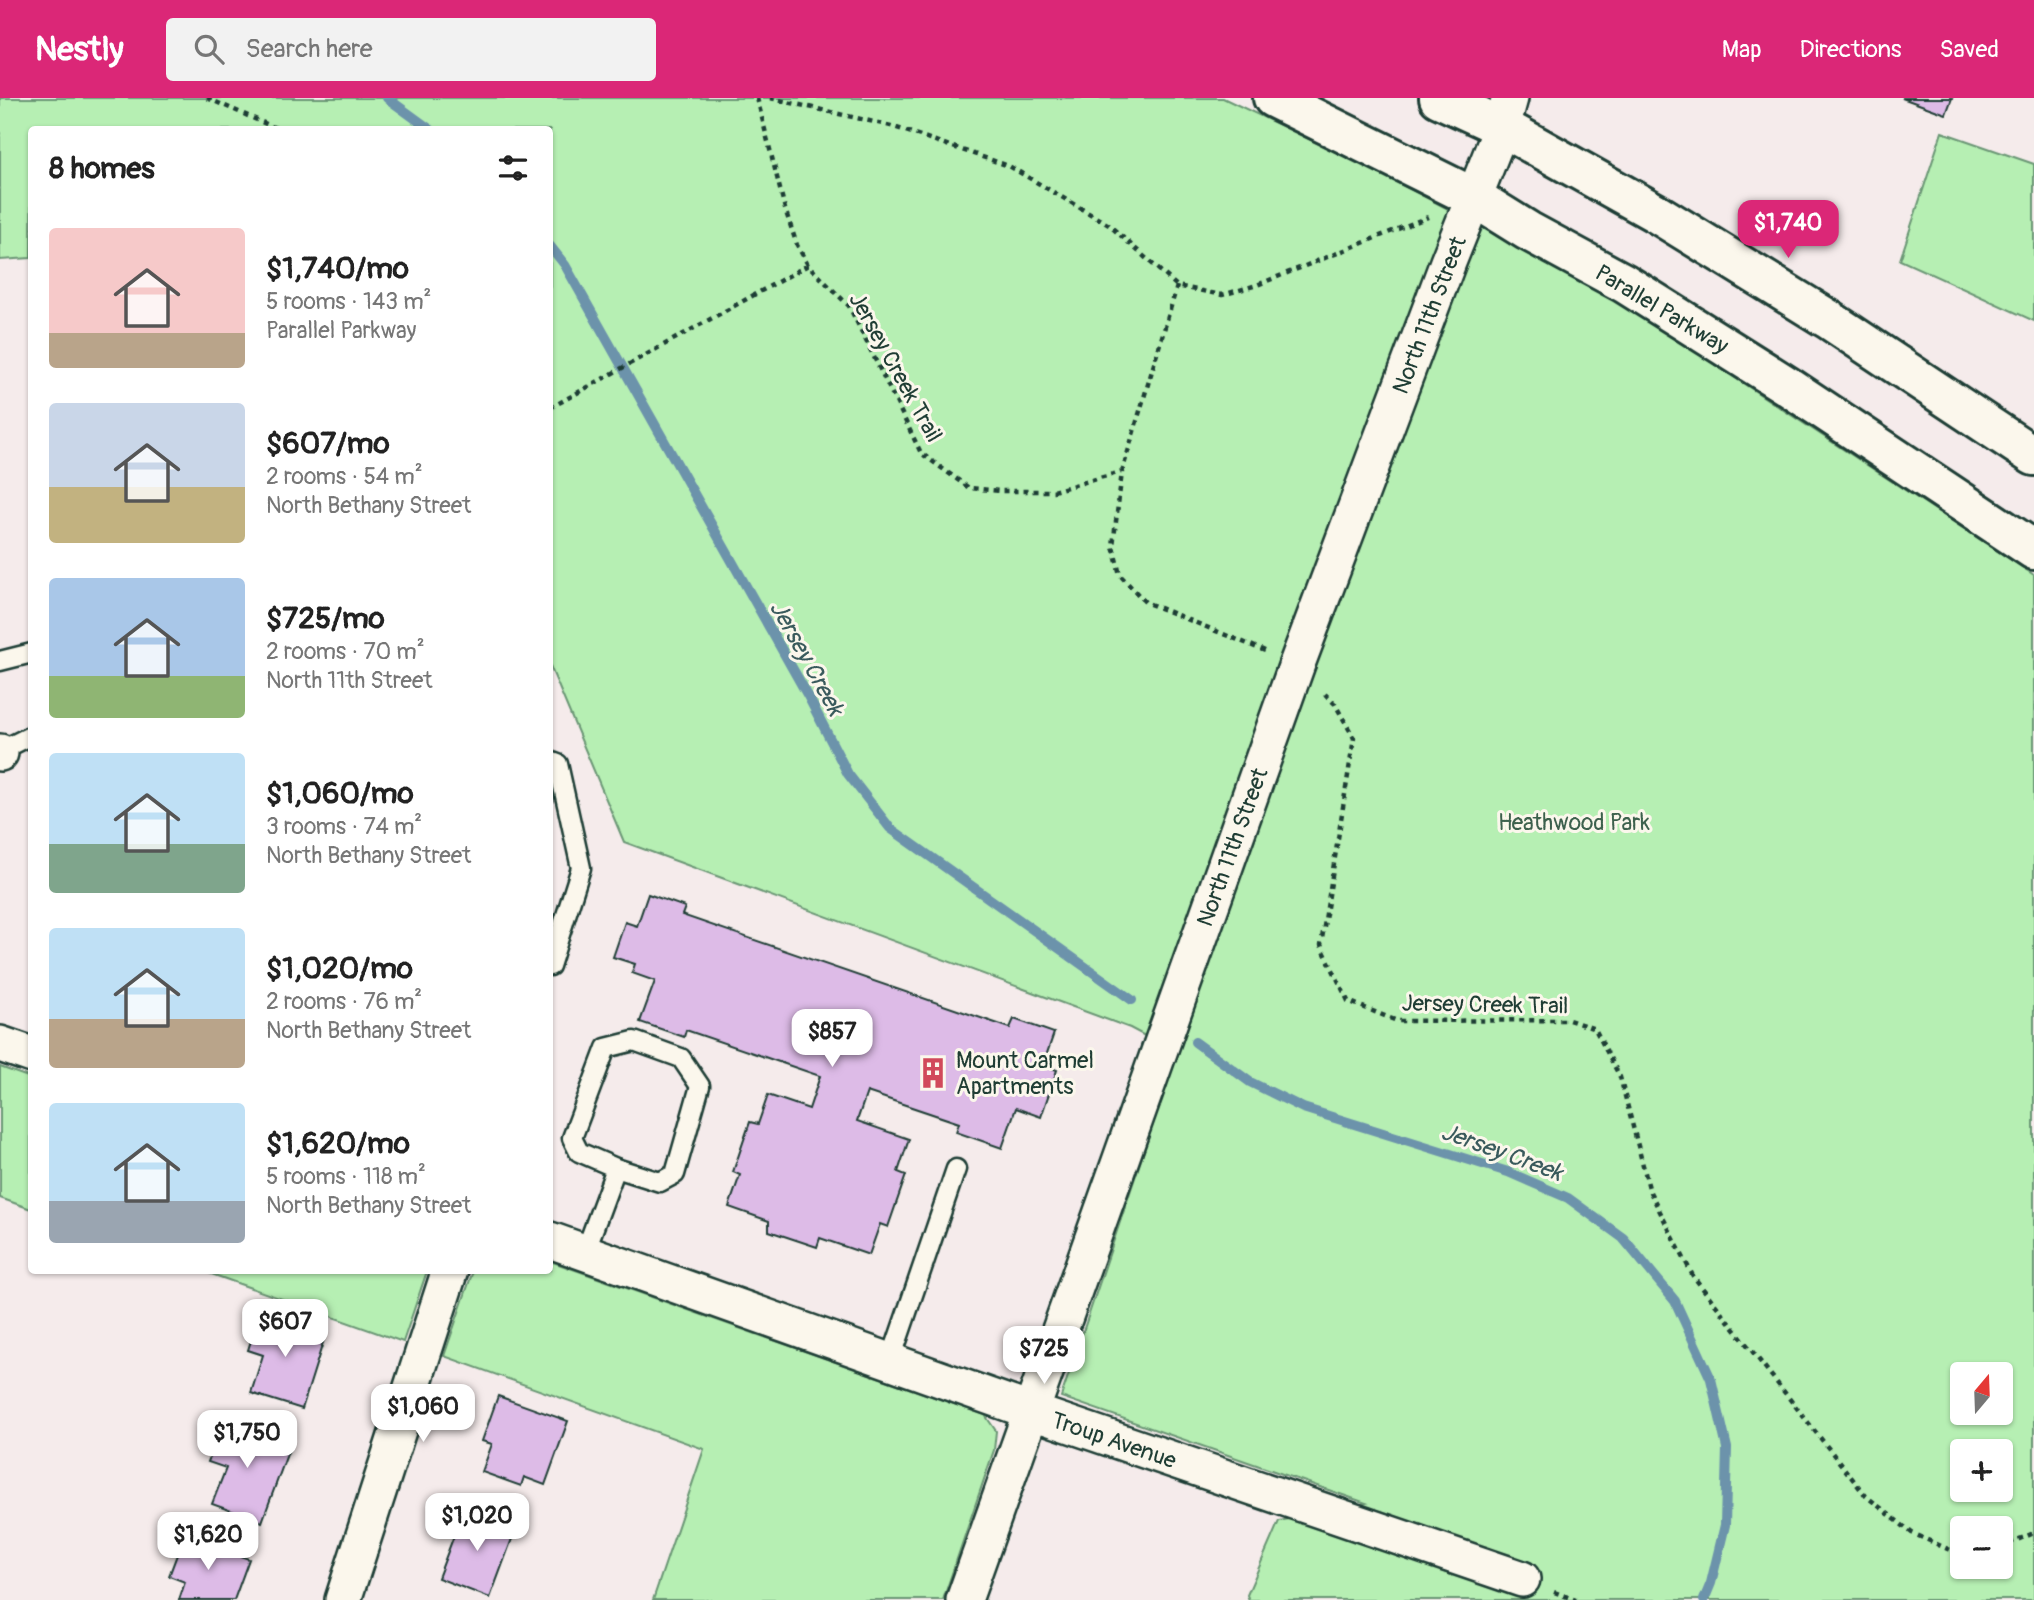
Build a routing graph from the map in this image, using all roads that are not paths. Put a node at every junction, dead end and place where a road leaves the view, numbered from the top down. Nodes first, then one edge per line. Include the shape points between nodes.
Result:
1 (1273, 98) edge
2 (1439, 98) edge
3 (1506, 112) edge
4 (1475, 198) junction
5 (2034, 456) edge
6 (2034, 550) edge
7 (28, 654) edge
8 (0, 661) edge
9 (28, 736) edge
10 (0, 752) edge
11 (553, 762) edge
12 (553, 957) edge
13 (0, 1044) edge
14 (28, 1054) edge
15 (616, 1168) junction
16 (956, 1169) dead end
17 (553, 1241) edge
18 (585, 1252) junction
19 (449, 1274) edge
20 (890, 1362) junction
21 (1030, 1411) junction
22 (1522, 1579) dead end
23 (343, 1600) edge
24 (964, 1600) edge

1 - 4 main road, Parallel Parkway
2 - 3 main road
3 - 4 street, North 11th Street
3 - 5 main road via 1656,214 1828,319
4 - 6 main road, Parallel Parkway via 1648,298
4 - 21 street, North 11th Street via 1297,664
7 - 8 lane
9 - 10 lane
11 - 12 lane via 558,764 581,868
13 - 14 street
15 - 15 lane via 579,1152 572,1138 606,1048 634,1041 681,1058 700,1086 675,1174 660,1182
15 - 18 lane
16 - 20 lane
17 - 18 street, Troup Avenue
18 - 20 street, Troup Avenue
19 - 23 street
20 - 21 street, Troup Avenue
21 - 22 street, Troup Avenue
21 - 24 street, North 11th Street

